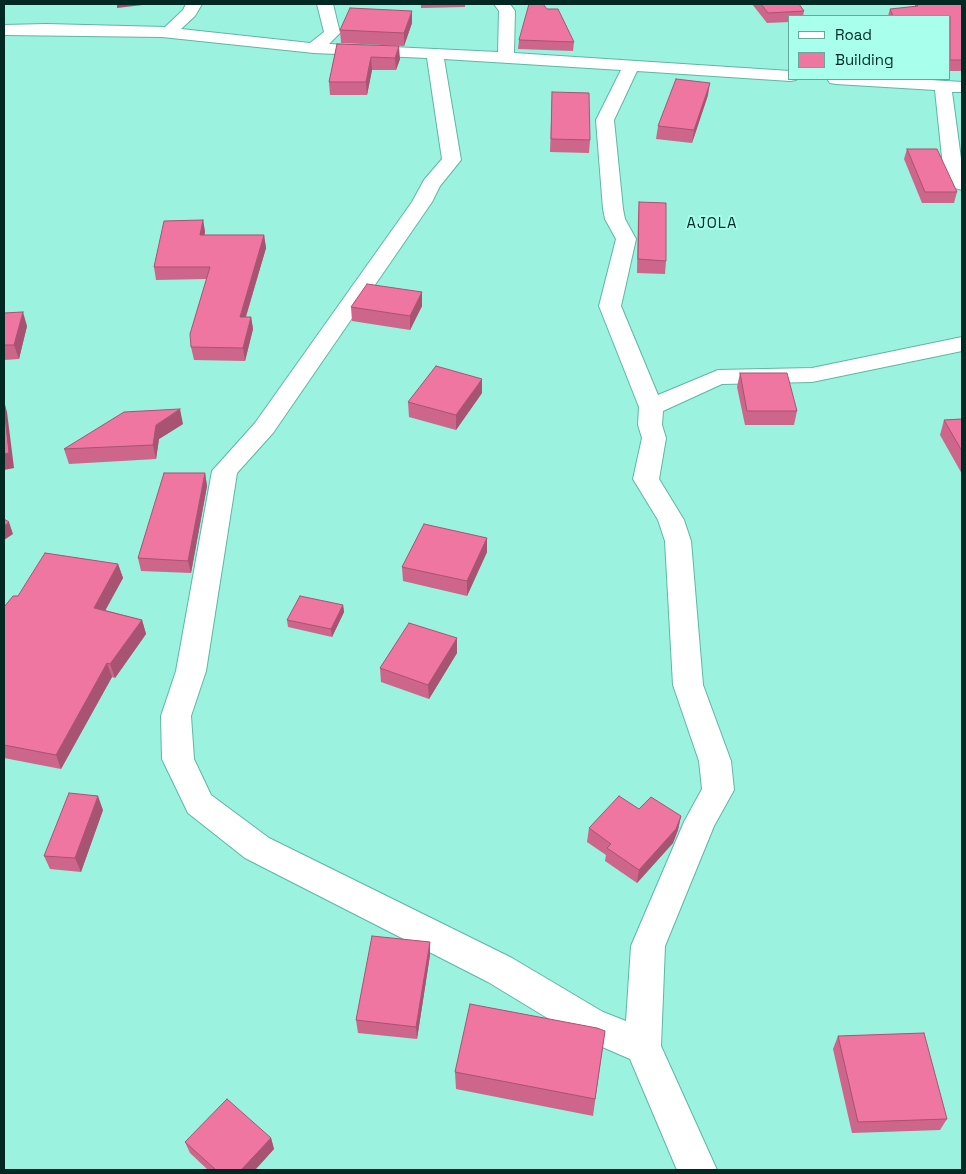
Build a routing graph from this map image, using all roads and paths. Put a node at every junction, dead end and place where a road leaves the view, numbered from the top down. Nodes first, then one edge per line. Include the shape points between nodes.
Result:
1 (194, 4) edge
2 (325, 4) edge
3 (502, 4) edge
4 (4, 30) edge
5 (169, 32) junction
6 (314, 48) junction
7 (435, 55) junction
8 (506, 57) junction
9 (631, 66) junction
10 (788, 76) edge
11 (854, 80) edge
12 (943, 85) junction
13 (962, 87) edge
14 (962, 184) edge
15 (962, 344) edge
16 (651, 407) junction
17 (643, 1046) junction
18 (697, 1170) edge

1 - 5 street
2 - 6 street via 332,33
3 - 8 street via 507,12
4 - 5 street
5 - 6 street
6 - 7 street
7 - 8 street
7 - 17 street via 452,160 431,184 422,202 264,428 225,471 191,671 176,716 178,760 199,804 257,848 500,970 590,1024
8 - 9 street
9 - 10 street
9 - 16 street via 605,120 613,209 626,239 610,306
11 - 12 street
12 - 13 street
12 - 14 street via 954,176
15 - 16 street via 812,375 718,377
16 - 17 street via 650,425 654,438 646,479 671,520 678,540 688,685 716,761 718,790 700,822 648,946
17 - 18 street

